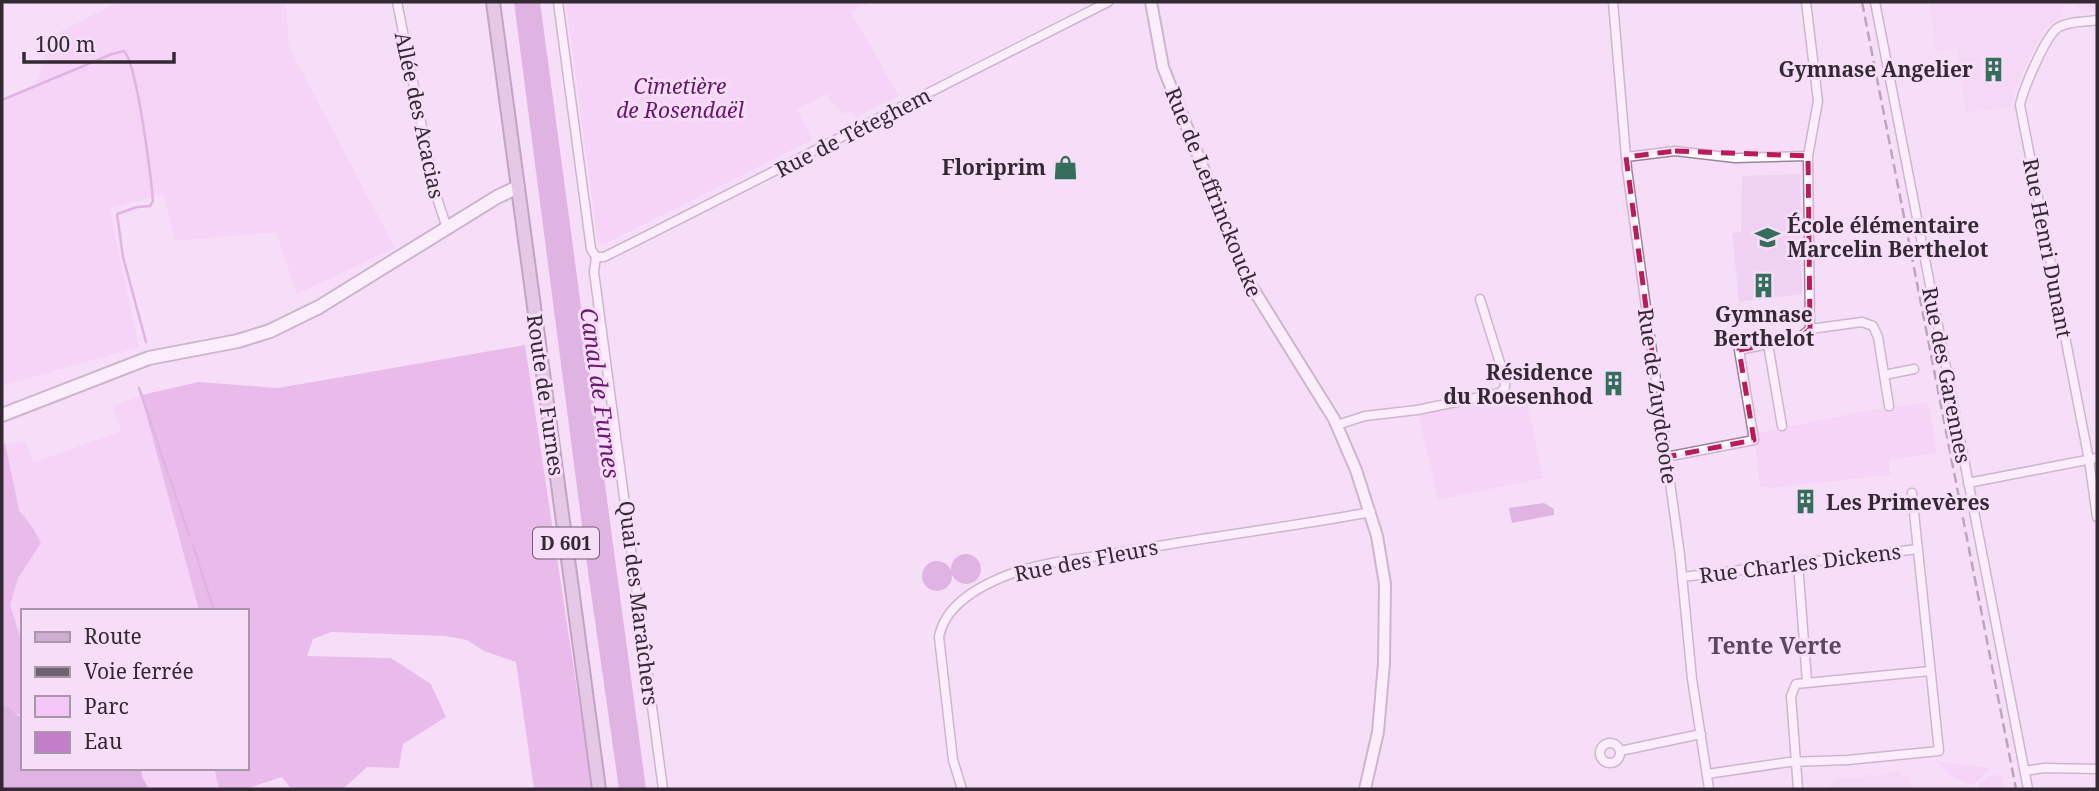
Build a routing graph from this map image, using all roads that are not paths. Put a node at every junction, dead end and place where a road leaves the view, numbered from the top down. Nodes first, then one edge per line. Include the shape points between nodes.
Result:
1 (397, 2) edge
2 (493, 2) edge
3 (558, 2) edge
4 (1108, 2) edge
5 (1151, 2) edge
6 (1157, 2) edge
7 (1613, 2) edge
8 (1806, 2) edge
9 (1875, 2) edge
10 (2097, 20) edge
11 (1154, 22) junction
12 (1808, 156) junction
13 (1626, 157) junction
14 (518, 187) junction
15 (447, 228) junction
16 (596, 257) junction
17 (1480, 299) dead end
18 (1810, 328) junction
19 (1769, 344) junction
20 (1914, 369) dead end
21 (1884, 374) junction
22 (1889, 406) dead end
23 (2, 415) edge
24 (1337, 425) junction
25 (1782, 426) dead end
26 (1666, 457) junction
27 (2093, 459) edge
28 (1968, 483) junction
29 (1912, 493) dead end
30 (1371, 512) junction
31 (2097, 517) edge
32 (1918, 549) junction
33 (1798, 563) junction
34 (1682, 577) junction
35 (1930, 671) junction
36 (1807, 682) junction
37 (1701, 734) junction
38 (1620, 751) dead end
39 (1796, 761) junction
40 (2097, 769) edge
41 (2025, 771) junction
42 (1707, 774) junction
43 (599, 789) edge
44 (663, 789) edge
45 (962, 789) edge
46 (1365, 789) edge
47 (1709, 789) edge
48 (1798, 789) edge
49 (2028, 789) edge

1 - 15 street, Allée des Acacias via 435,192
2 - 14 main road, Route de Furnes / D 601
3 - 16 street, Quai des Maraîchers via 591,248
4 - 16 street, Rue de Téteghem via 604,257
5 - 11 street, Rue de Leffrinckoucke
6 - 11 street, Rue de Leffrinckoucke
7 - 13 street, Rue de Zuydcoote
8 - 12 street via 1818,101
9 - 28 street, Rue des Garennes
10 - 27 street, Rue Henri Dunant via 2055,29 2022,96 2021,110
11 - 24 street, Rue de Leffrinckoucke via 1166,75 1247,279
12 - 13 street via 1735,158 1675,151
12 - 18 street
13 - 26 street, Rue de Zuydcoote
14 - 15 main road
14 - 43 main road, Route de Furnes / D 601
15 - 23 main road via 319,307 270,331 149,358
16 - 44 street, Quai des Maraîchers via 594,272
17 - 24 street via 1506,379 1502,392 1364,416
18 - 19 street via 1798,339
18 - 21 street via 1862,321 1871,324 1877,333
19 - 25 street
19 - 26 street via 1739,350 1754,440
20 - 21 street
21 - 22 street
24 - 30 street, Rue de Leffrinckoucke
26 - 34 street, Rue de Zuydcoote
27 - 28 street
27 - 31 street, Rue Henri Dunant
28 - 41 street, Rue des Garennes
29 - 32 street
30 - 45 street, Rue des Fleurs via 1030,568 971,595 950,612 939,637 952,754
30 - 46 street, Rue de Leffrinckoucke via 1384,576 1385,645 1379,725
32 - 33 street, Rue Charles Dickens
32 - 35 street
33 - 34 street, Rue Charles Dickens
33 - 36 street
34 - 37 street, Rue de Zuydcoote
35 - 36 street
35 - 39 street via 1939,751
36 - 39 street via 1796,684 1791,692
37 - 38 street
37 - 42 street, Rue de Zuydcoote
39 - 42 street
39 - 48 street
40 - 41 street
41 - 49 street, Rue des Garennes
42 - 47 street, Rue de Zuydcoote

